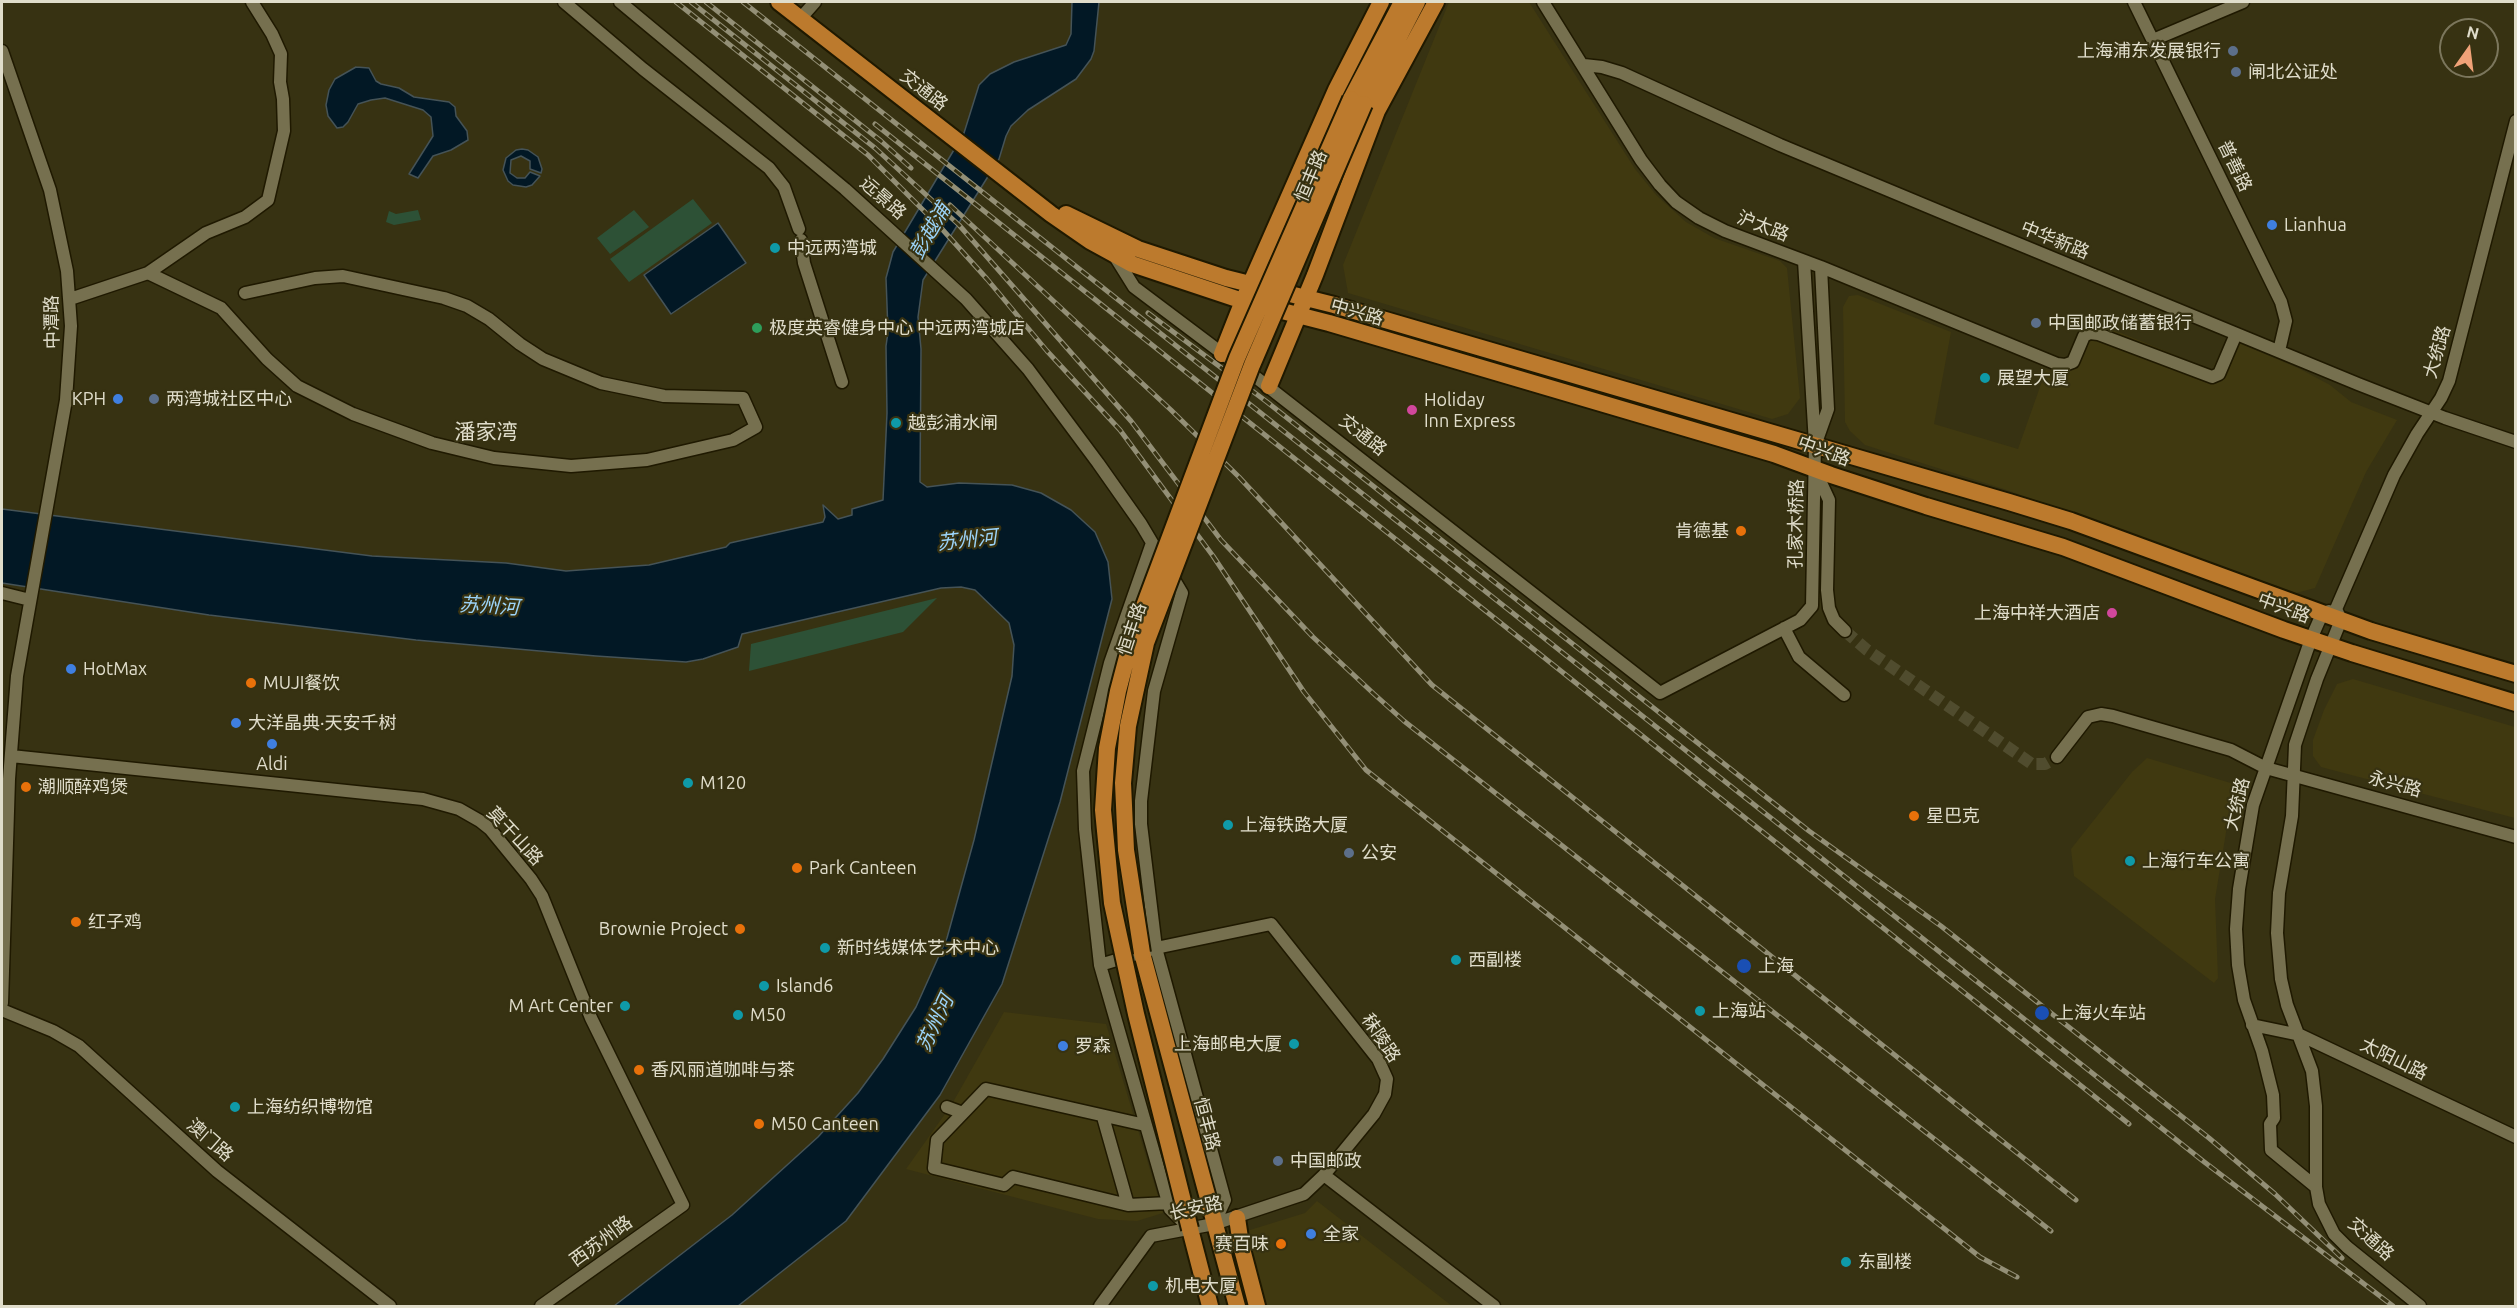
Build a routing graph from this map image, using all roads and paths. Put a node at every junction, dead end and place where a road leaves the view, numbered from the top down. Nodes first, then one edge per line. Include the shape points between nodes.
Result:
1 (252, 2) edge
2 (564, 2) edge
3 (620, 2) edge
4 (778, 2) edge
5 (815, 2) edge
6 (1381, 2) edge
7 (1401, 2) edge
8 (1417, 2) edge
9 (1436, 2) edge
10 (1543, 2) edge
11 (2134, 2) edge
12 (2243, 2) edge
13 (800, 19) junction
14 (2153, 40) junction
15 (2, 51) edge
16 (1584, 65) junction
17 (1357, 101) junction
18 (2516, 121) edge
19 (1116, 248) junction
20 (1804, 261) junction
21 (1821, 267) junction
22 (148, 273) junction
23 (1250, 285) junction
24 (245, 293) dead end
25 (1305, 298) junction
26 (70, 299) junction
27 (1243, 301) junction
28 (1298, 315) junction
29 (2236, 334) junction
30 (2279, 351) junction
31 (1222, 354) junction
32 (842, 382) dead end
33 (1269, 386) junction
34 (2432, 413) junction
35 (2516, 442) edge
36 (1815, 444) junction
37 (1815, 468) junction
38 (1152, 543) junction
39 (2, 593) edge
40 (31, 596) junction
41 (2333, 614) junction
42 (1784, 628) junction
43 (1845, 631) tunnel mouth
44 (2311, 639) junction
45 (2330, 645) junction
46 (2516, 674) edge
47 (1844, 695) dead end
48 (2516, 703) edge
49 (11, 756) junction
50 (2056, 757) tunnel mouth
51 (2266, 768) junction
52 (2294, 776) junction
53 (2516, 837) edge
54 (1156, 948) junction
55 (1100, 965) junction
56 (2, 1003) edge
57 (2, 1010) edge
58 (2252, 1025) junction
59 (2300, 1035) junction
60 (947, 1107) dead end
61 (963, 1113) junction
62 (1103, 1117) junction
63 (1145, 1125) junction
64 (2516, 1137) edge
65 (1324, 1175) junction
66 (2316, 1187) junction
67 (1169, 1203) junction
68 (1128, 1205) junction
69 (683, 1206) joint
70 (1236, 1218) junction
71 (1214, 1224) junction
72 (1190, 1229) junction
73 (1256, 1303) edge
74 (390, 1306) edge
75 (541, 1306) edge
76 (1100, 1306) edge
77 (1210, 1306) edge
78 (1237, 1306) edge
79 (1494, 1306) edge
80 (2420, 1306) edge

1 - 22 street via 281,54 284,131 268,200 245,217 206,232
2 - 32 street via 769,168 784,187
3 - 38 street, 远景路 via 896,233 966,299 1028,369
4 - 13 main road, 交通路
5 - 13 street
6 - 23 main road, 恒丰路 via 1336,90
7 - 17 main road, 恒丰路
8 - 17 main road, 恒丰路
9 - 25 main road, 恒丰路 via 1377,111
10 - 16 street, 沪太路
11 - 14 street, 普善路
12 - 14 street
13 - 19 main road, 交通路 via 1059,219
14 - 30 street, 普善路 via 2281,302 2286,321
15 - 26 street, 中潭路 via 50,190
16 - 20 street, 沪太路 via 1641,160 1676,202 1725,231
16 - 29 street, 中华新路 via 1622,73 1780,145
17 - 71 main road, 恒丰路, bridge via 1154,621 1128,726 1123,810 1137,929
17 - 72 main road, 恒丰路, bridge via 1237,358 1132,638 1107,748 1103,810 1112,903
18 - 34 street, 大统路 via 2449,381
19 - 23 main road, 中兴路 via 1153,255
19 - 27 main road, 中兴路 via 1146,270
19 - 31 street, 交通路 via 1134,287
20 - 21 street, 沪太路
20 - 36 street
21 - 29 street, 沪太路 via 2065,365 2073,362 2084,336 2090,333 2212,377 2219,374
21 - 36 street via 1828,409
22 - 24 street via 221,308 297,386 353,414 432,443 494,458 571,466 647,460 733,440 756,427 743,398 664,396 601,383 543,359 489,319 444,298 343,276
22 - 26 street
23 - 25 main road, 中兴路
23 - 27 main road, 恒丰路
25 - 28 main road, 恒丰路
25 - 36 main road, 中兴路
26 - 40 street, 中潭路 via 68,382
27 - 28 main road, 中兴路
27 - 31 main road, 恒丰路
28 - 33 main road, 恒丰路
28 - 37 main road, 中兴路
29 - 30 street, 中华新路
30 - 34 street, 中华新路
31 - 33 street, 交通路
33 - 42 street, 交通路 via 1660,693
34 - 35 street, 中华新路
34 - 41 street, 大统路 via 2394,475
36 - 37 street, 孔家木桥路
36 - 41 main road, 中兴路 via 2071,521
37 - 42 street, 孔家木桥路 via 1812,606 1800,620
37 - 43 street via 1829,500 1829,608 1834,621
37 - 44 main road, 中兴路 via 2063,547
38 - 54 street, 远景路 via 1182,593 1154,691 1141,801
38 - 55 street via 1110,663 1083,771 1085,829
39 - 40 street
40 - 49 street, 中潭路 via 17,676
41 - 44 street, 大统路
41 - 45 street, 大统路
41 - 46 main road, 中兴路
42 - 47 street via 1799,657
44 - 45 main road, 中兴路
44 - 51 street, 大统路
45 - 48 main road, 中兴路
45 - 52 street, 大统路 via 2295,745
49 - 56 street, 中潭路
49 - 69 street, 莫干山路 via 423,799 459,809 480,821 498,838 542,896 591,1018
50 - 51 street, 永兴路 via 2088,717 2101,714 2231,750
51 - 52 street, 永兴路
51 - 58 street, 大统路 via 2253,805 2237,911 2239,972
52 - 53 street, 永兴路
52 - 59 street, 大统路 via 2277,933 2281,979
54 - 55 street, 秣陵路
54 - 65 street, 秣陵路 via 1271,924 1377,1059 1387,1078 1382,1102
54 - 71 street, 远景路 via 1225,1200
55 - 63 street
57 - 74 street, 澳门路 via 54,1031 79,1047 204,1160
58 - 59 street, 太阳山路
58 - 66 street, 大统路 via 2273,1095 2271,1150
59 - 64 street, 太阳山路
59 - 66 street, 交通路 via 2312,1071 2316,1106
60 - 61 street
61 - 62 street via 986,1089
61 - 68 street via 937,1140 934,1168 1004,1185 1013,1177
62 - 63 street
62 - 68 street
63 - 67 street
65 - 70 street, 长安路 via 1304,1194
65 - 79 street
66 - 80 street, 交通路 via 2319,1204 2334,1234
67 - 68 street
67 - 72 street
69 - 75 street, 西苏州路
70 - 71 street, 长安路
70 - 73 main road
71 - 72 street, 长安路
71 - 78 main road, 恒丰路
72 - 76 street, 长安路 via 1151,1236
72 - 77 main road, 恒丰路
73 - 78 main road

